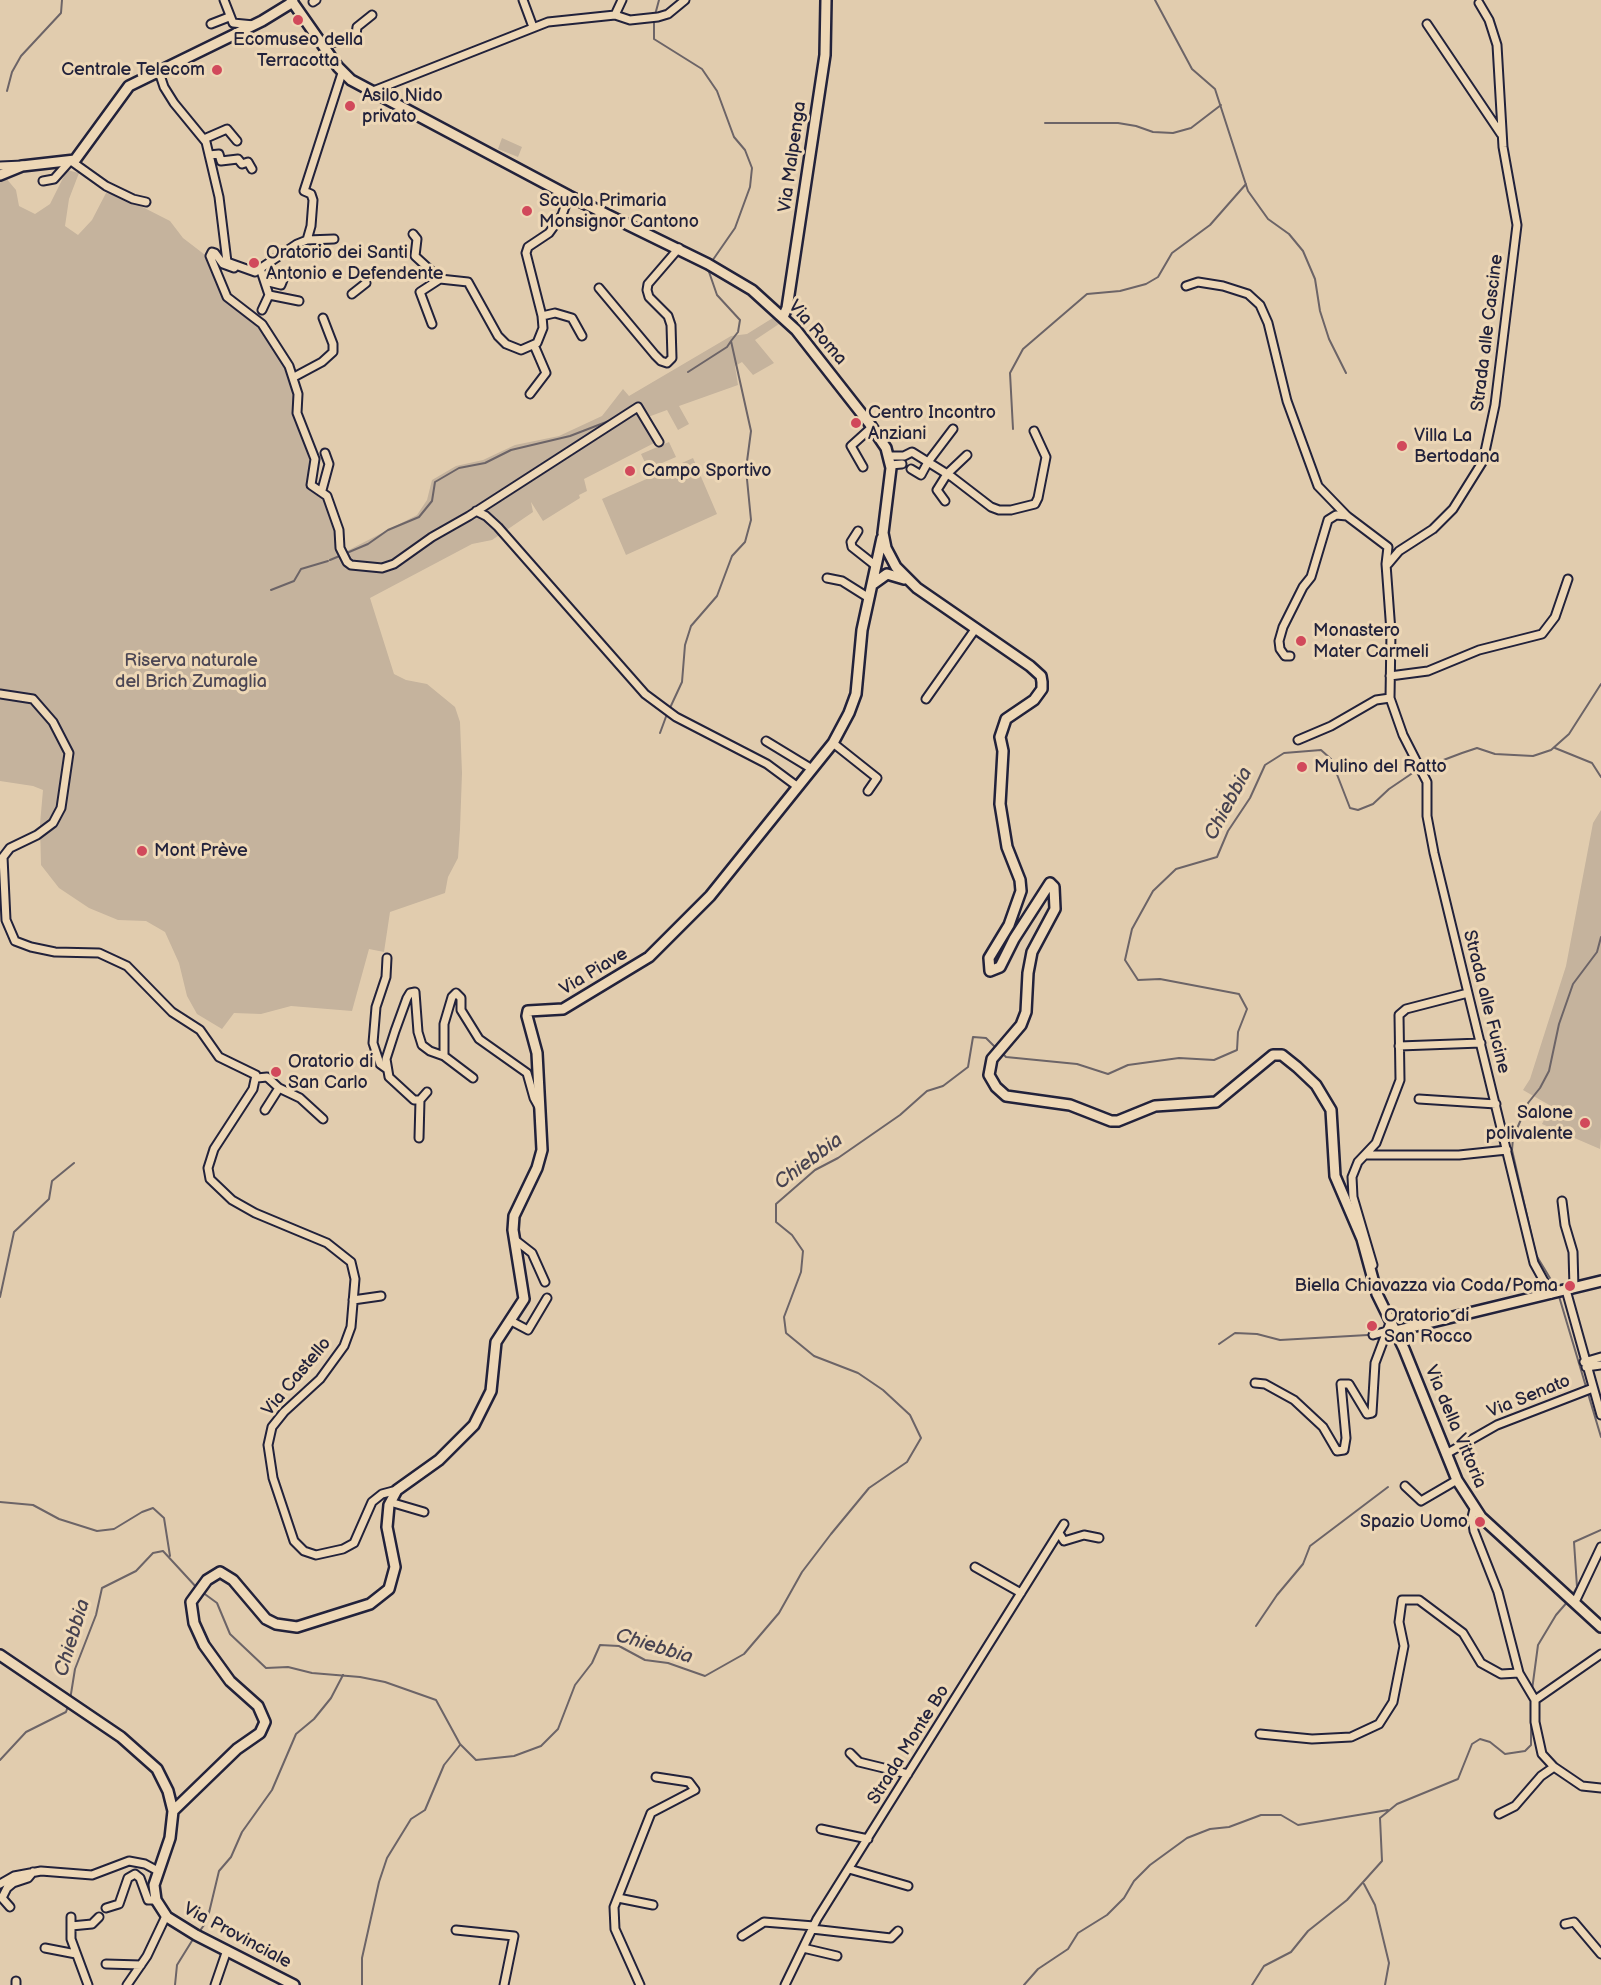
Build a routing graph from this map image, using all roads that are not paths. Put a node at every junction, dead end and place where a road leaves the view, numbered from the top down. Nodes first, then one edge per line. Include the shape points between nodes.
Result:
1 (224, 0) edge
2 (523, 0) edge
3 (622, 0) edge
4 (685, 0) edge
5 (826, 0) edge
6 (293, 1) edge
7 (1479, 3) dead end
8 (372, 15) dead end
9 (615, 15) junction
10 (229, 17) junction
11 (211, 24) dead end
12 (1427, 24) dead end
13 (254, 25) junction
14 (533, 27) junction
15 (323, 46) junction
16 (159, 72) junction
17 (342, 73) junction
18 (373, 91) junction
19 (1502, 136) junction
20 (204, 139) junction
21 (237, 141) dead end
22 (209, 155) junction
23 (70, 161) junction
24 (23, 165) junction
25 (0, 166) edge
26 (252, 169) dead end
27 (0, 175) edge
28 (43, 181) dead end
29 (569, 196) junction
30 (146, 202) dead end
31 (413, 234) dead end
32 (334, 239) dead end
33 (307, 240) junction
34 (679, 249) junction
35 (236, 266) junction
36 (261, 271) junction
37 (440, 279) junction
38 (283, 280) dead end
39 (265, 281) junction
40 (366, 282) dead end
41 (1186, 286) dead end
42 (599, 288) dead end
43 (352, 294) dead end
44 (269, 295) junction
45 (299, 301) dead end
46 (262, 310) dead end
47 (542, 316) junction
48 (783, 317) junction
49 (323, 318) dead end
50 (432, 324) dead end
51 (582, 336) dead end
52 (534, 345) junction
53 (294, 377) junction
54 (530, 394) dead end
55 (872, 427) junction
56 (953, 429) dead end
57 (1034, 431) dead end
58 (659, 442) dead end
59 (325, 453) dead end
60 (967, 455) dead end
61 (889, 460) junction
62 (928, 462) junction
63 (902, 464) dead end
64 (863, 467) dead end
65 (911, 469) dead end
66 (947, 474) junction
67 (324, 493) junction
68 (945, 501) dead end
69 (476, 511) junction
70 (1347, 516) junction
71 (858, 531) dead end
72 (883, 533) junction
73 (893, 562) junction
74 (876, 567) junction
75 (1387, 567) junction
76 (887, 574) junction
77 (827, 578) dead end
78 (1568, 579) dead end
79 (871, 586) junction
80 (914, 586) junction
81 (869, 598) junction
82 (976, 628) junction
83 (1290, 656) dead end
84 (1390, 676) junction
85 (0, 694) edge
86 (1390, 698) junction
87 (926, 699) dead end
88 (1298, 740) dead end
89 (766, 741) dead end
90 (833, 743) junction
91 (812, 769) junction
92 (798, 787) junction
93 (868, 791) dead end
94 (387, 958) dead end
95 (1468, 993) junction
96 (1481, 1043) junction
97 (1399, 1046) junction
98 (444, 1056) junction
99 (387, 1069) junction
100 (257, 1078) junction
101 (473, 1078) dead end
102 (279, 1088) junction
103 (427, 1092) dead end
104 (1419, 1099) dead end
105 (420, 1100) junction
106 (1496, 1104) junction
107 (539, 1107) junction
108 (265, 1110) dead end
109 (323, 1119) dead end
110 (419, 1138) dead end
111 (1507, 1150) junction
112 (1365, 1155) junction
113 (1562, 1201) dead end
114 (514, 1239) junction
115 (1374, 1281) junction
116 (1601, 1281) edge
117 (545, 1282) dead end
118 (1570, 1289) junction
119 (1551, 1294) junction
120 (381, 1296) dead end
121 (547, 1298) dead end
122 (353, 1300) junction
123 (511, 1321) junction
124 (1391, 1328) junction
125 (1373, 1335) dead end
126 (1601, 1357) edge
127 (1585, 1365) junction
128 (1601, 1365) edge
129 (1256, 1383) dead end
130 (1593, 1388) junction
131 (1601, 1416) edge
132 (1446, 1454) junction
133 (1456, 1480) junction
134 (1405, 1486) dead end
135 (397, 1490) junction
136 (390, 1502) junction
137 (1474, 1509) junction
138 (424, 1512) dead end
139 (1064, 1524) dead end
140 (1059, 1533) junction
141 (1099, 1538) dead end
142 (1601, 1547) edge
143 (975, 1567) dead end
144 (1021, 1593) junction
145 (1571, 1598) junction
146 (1601, 1627) edge
147 (1601, 1654) edge
148 (0, 1655) edge
149 (1519, 1673) junction
150 (1535, 1700) junction
151 (1260, 1734) dead end
152 (850, 1753) dead end
153 (1554, 1767) junction
154 (908, 1774) junction
155 (656, 1777) dead end
156 (1601, 1788) edge
157 (168, 1791) junction
158 (188, 1796) junction
159 (173, 1811) junction
160 (1500, 1814) dead end
161 (820, 1829) dead end
162 (868, 1839) junction
163 (849, 1869) junction
164 (158, 1871) junction
165 (33, 1872) junction
166 (0, 1884) edge
167 (908, 1886) dead end
168 (618, 1898) junction
169 (156, 1900) junction
170 (653, 1905) dead end
171 (10, 1907) dead end
172 (106, 1908) dead end
173 (166, 1916) junction
174 (71, 1917) dead end
175 (99, 1917) dead end
176 (1565, 1924) dead end
177 (71, 1926) junction
178 (813, 1927) junction
179 (456, 1930) dead end
180 (898, 1931) dead end
181 (742, 1936) dead end
182 (45, 1948) dead end
183 (802, 1948) junction
184 (227, 1950) junction
185 (76, 1954) junction
186 (1601, 1954) edge
187 (837, 1956) dead end
188 (106, 1964) dead end
189 (141, 1965) junction
190 (88, 1985) edge
191 (127, 1985) edge
192 (215, 1985) edge
193 (294, 1985) edge
194 (504, 1985) edge
195 (640, 1985) edge
196 (785, 1985) edge

1 - 10 street
2 - 14 street
3 - 9 street
4 - 9 street via 668,14 630,20
5 - 48 street, Via Malpenga via 825,55
6 - 13 street
6 - 15 street, Via Roma
7 - 19 street, Strada alle Cascine via 1497,45
8 - 15 street via 357,27 356,35
9 - 14 street via 568,18
10 - 11 street
10 - 13 street via 233,23
12 - 19 street
13 - 16 street
14 - 18 street
15 - 17 street, Via Roma
16 - 20 street via 174,103
16 - 23 street via 129,86 85,149
17 - 18 street, Via Roma
17 - 33 street via 304,191 313,200
18 - 29 street, Via Roma
19 - 75 street, Strada alle Cascine via 1517,225 1486,451 1453,509 1433,529 1399,551
20 - 21 street via 227,129
20 - 22 street
22 - 26 street via 219,154 221,161 248,162
22 - 35 street via 219,197 225,256 227,262
23 - 24 street
23 - 28 street via 54,179
23 - 30 street via 106,186
24 - 25 street
24 - 27 street
29 - 34 street, Via Roma
29 - 47 street via 549,233 528,247 526,253
31 - 37 street via 417,239 415,256
32 - 33 street
33 - 36 street
34 - 42 street via 647,290 671,325 672,358 667,363 655,355
34 - 48 street, Via Roma via 752,290
35 - 36 street
35 - 53 street via 223,264 215,253 210,256 227,297 262,324
36 - 39 street
37 - 50 street via 420,292
37 - 52 street via 468,282 506,344 521,350
38 - 39 street via 281,285
39 - 44 street
40 - 43 street
41 - 70 street via 1198,282 1223,286 1248,294 1260,305 1309,466 1318,486
44 - 45 street
44 - 46 street
47 - 51 street via 555,313 572,318
47 - 52 street via 541,337
48 - 55 street, Via Roma
49 - 53 street via 333,352
52 - 54 street via 546,373
53 - 67 street via 297,413 315,459 311,485
55 - 61 street, Via Roma
55 - 64 street via 851,446
56 - 62 street
57 - 66 street via 1046,457 1035,504 999,510
58 - 69 street via 638,407
59 - 67 street via 328,464
60 - 66 street
61 - 62 street via 912,452
61 - 63 street
61 - 72 street
62 - 65 street via 921,475
62 - 66 street
66 - 68 street via 937,490
67 - 69 street via 347,562 367,568 389,567
69 - 92 street via 498,527 645,694 676,717 767,764
70 - 75 street, Strada alle Fucine via 1386,544
70 - 83 street via 1336,515 1328,520 1311,577 1283,627 1280,649
71 - 74 street via 852,547
72 - 73 street
72 - 74 street, Via Piave
73 - 74 street
73 - 76 street
73 - 80 street
74 - 79 street, Via Piave
75 - 84 street, Strada alle Fucine
76 - 79 street
76 - 80 street via 900,576
77 - 81 street via 842,580
78 - 84 street via 1555,617 1542,634 1479,651 1428,671
79 - 81 street, Via Piave
80 - 82 street
81 - 90 street, Via Piave via 859,648 856,694
82 - 87 street
82 - 115 street, Via della Vittoria via 1030,666 1042,682 1039,695 1006,719 1000,737 1000,804 1007,847 1021,891 1009,925 989,958 990,971 1004,962 1050,883 1056,897 1055,909 1032,952 1026,1012 1021,1025 992,1059 989,1076 1006,1096 1070,1105 1118,1121 1155,1106 1216,1102 1269,1057 1282,1055 1316,1085 1331,1110 1335,1176 1359,1231
84 - 86 street, Strada alle Fucine
85 - 100 street via 33,699 53,722 69,753 61,808 53,823 9,848 3,857 6,920 15,941 55,951 99,954 127,966 172,1012 200,1030 219,1057
86 - 88 street via 1376,700
86 - 95 street, Strada alle Fucine via 1403,735 1427,782 1427,816 1434,853
89 - 91 street
90 - 91 street, Via Piave
90 - 93 street via 877,778
91 - 92 street, Via Piave
92 - 107 street, Via Piave via 710,896 650,957 563,1010 528,1011 537,1053
94 - 99 street via 373,1043 380,1064
95 - 96 street, Strada alle Fucine
95 - 97 street via 1402,1012
96 - 97 street
96 - 106 street, Strada alle Fucine
97 - 112 street via 1400,1080 1376,1143
98 - 99 street via 422,1045 415,1015 417,999 415,992 410,993 386,1059
98 - 101 street
98 - 107 street via 444,1024 456,993 478,1039 527,1073
99 - 105 street via 389,1077 409,1096
100 - 102 street via 267,1077
100 - 122 street, Via Castello via 214,1149 208,1168 210,1179 232,1200 255,1213 340,1251 351,1262 355,1279
102 - 108 street
102 - 109 street via 300,1098
103 - 105 street
104 - 106 street
105 - 110 street
106 - 111 street, Strada alle Fucine
107 - 114 street, Via Piave via 542,1150 514,1216
111 - 112 street via 1459,1155
111 - 119 street, Strada alle Fucine via 1534,1263
112 - 115 street via 1354,1169 1352,1189 1370,1248
113 - 118 street via 1573,1252
114 - 117 street via 532,1253
114 - 123 street, Via Piave via 524,1299
115 - 124 street, Via della Vittoria
116 - 118 street
118 - 119 street
118 - 127 street
119 - 124 street
120 - 122 street
121 - 123 street via 528,1330
122 - 135 street, Via Castello via 351,1327 344,1346 320,1379 272,1427 268,1461 294,1541 304,1551 316,1554 354,1543 372,1502
123 - 135 street, Via Piave via 496,1342 491,1391 474,1425 439,1460
124 - 125 street
124 - 129 street via 1375,1363 1372,1413 1367,1414 1349,1384 1341,1384 1344,1450 1337,1451 1323,1427 1294,1400
124 - 132 street, Via della Vittoria
126 - 127 street
127 - 128 street
127 - 130 street
130 - 131 street
130 - 132 street, Via Senato via 1497,1425
132 - 133 street, Via della Vittoria
133 - 134 street via 1421,1501
133 - 137 street, Via della Vittoria
135 - 136 street
136 - 138 street
136 - 158 street via 387,1527 393,1582 382,1597 370,1604 297,1627 266,1619 224,1573 216,1573 195,1595 190,1608 204,1645 230,1680 258,1706 265,1722 260,1733 237,1749
137 - 145 street, Via della Vittoria
137 - 149 street via 1474,1531 1498,1592
139 - 140 street, Strada Monte Bo
140 - 141 street via 1064,1541 1084,1535
140 - 144 street, Strada Monte Bo
142 - 145 street
143 - 144 street
144 - 154 street, Strada Monte Bo
145 - 146 street, Via della Vittoria
147 - 150 street
148 - 157 street via 147,1758
149 - 150 street
149 - 151 street via 1501,1674 1481,1663 1463,1633 1419,1600 1402,1600 1399,1622 1404,1646 1393,1702 1379,1724 1351,1737
150 - 153 street via 1538,1742 1542,1754
152 - 154 street via 859,1762
153 - 156 street via 1582,1786
153 - 160 street via 1515,1806
154 - 162 street, Strada Monte Bo
155 - 168 street via 689,1782 695,1790 651,1813
157 - 158 street
157 - 159 street
158 - 159 street
159 - 164 street via 170,1838
161 - 162 street
162 - 163 street, Strada Monte Bo
163 - 167 street
163 - 178 street, Strada Monte Bo
164 - 165 street via 129,1861 92,1875
164 - 169 street via 154,1885
165 - 166 street
165 - 171 street via 7,1888 2,1898
168 - 170 street
168 - 195 street via 614,1907 615,1929
169 - 172 street via 148,1900 135,1874 128,1878 119,1904
169 - 173 street
173 - 184 street, Via Provinciale
173 - 189 street
174 - 177 street
175 - 177 street via 92,1924
176 - 186 street via 1574,1922
177 - 185 street
178 - 180 street via 891,1938
178 - 181 street via 764,1922
178 - 183 street, Strada Monte Bo
179 - 194 street via 514,1936
182 - 185 street
183 - 187 street
183 - 196 street, Strada Monte Bo
184 - 192 street
184 - 193 street, Via Provinciale
185 - 190 street
188 - 189 street
189 - 191 street

